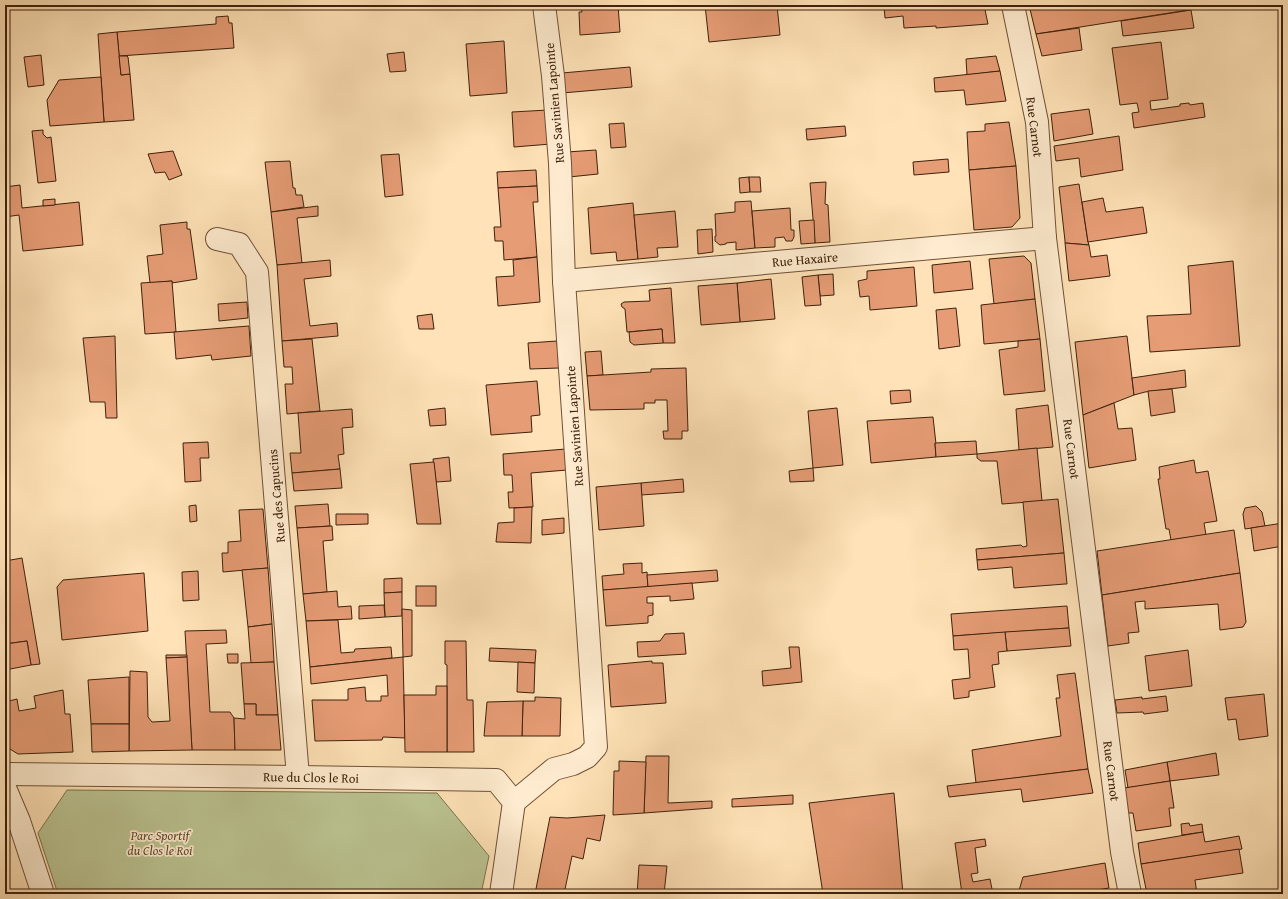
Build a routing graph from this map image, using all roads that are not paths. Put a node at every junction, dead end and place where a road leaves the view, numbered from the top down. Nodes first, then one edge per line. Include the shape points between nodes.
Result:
1 (544, 5) edge
2 (1012, 5) edge
3 (1045, 238) junction
4 (217, 239) dead end
5 (564, 281) junction
6 (5, 774) edge
7 (298, 777) junction
8 (5, 788) edge
9 (514, 802) junction
10 (42, 894) edge
11 (501, 894) edge
12 (1130, 894) edge

1 - 5 street, Rue Savinien Lapointe via 560,163
2 - 3 street, Rue Carnot via 1037,122
3 - 5 street, Rue Haxaire
3 - 12 street, Rue Carnot via 1122,852
4 - 7 street, Rue des Capucins via 239,244 258,272
5 - 9 street, Rue Savinien Lapointe via 596,747 586,757 573,764 554,769
6 - 7 street, Rue du Clos le Roi
7 - 9 street, Rue du Clos le Roi via 496,780
8 - 10 street via 19,821
9 - 11 street

